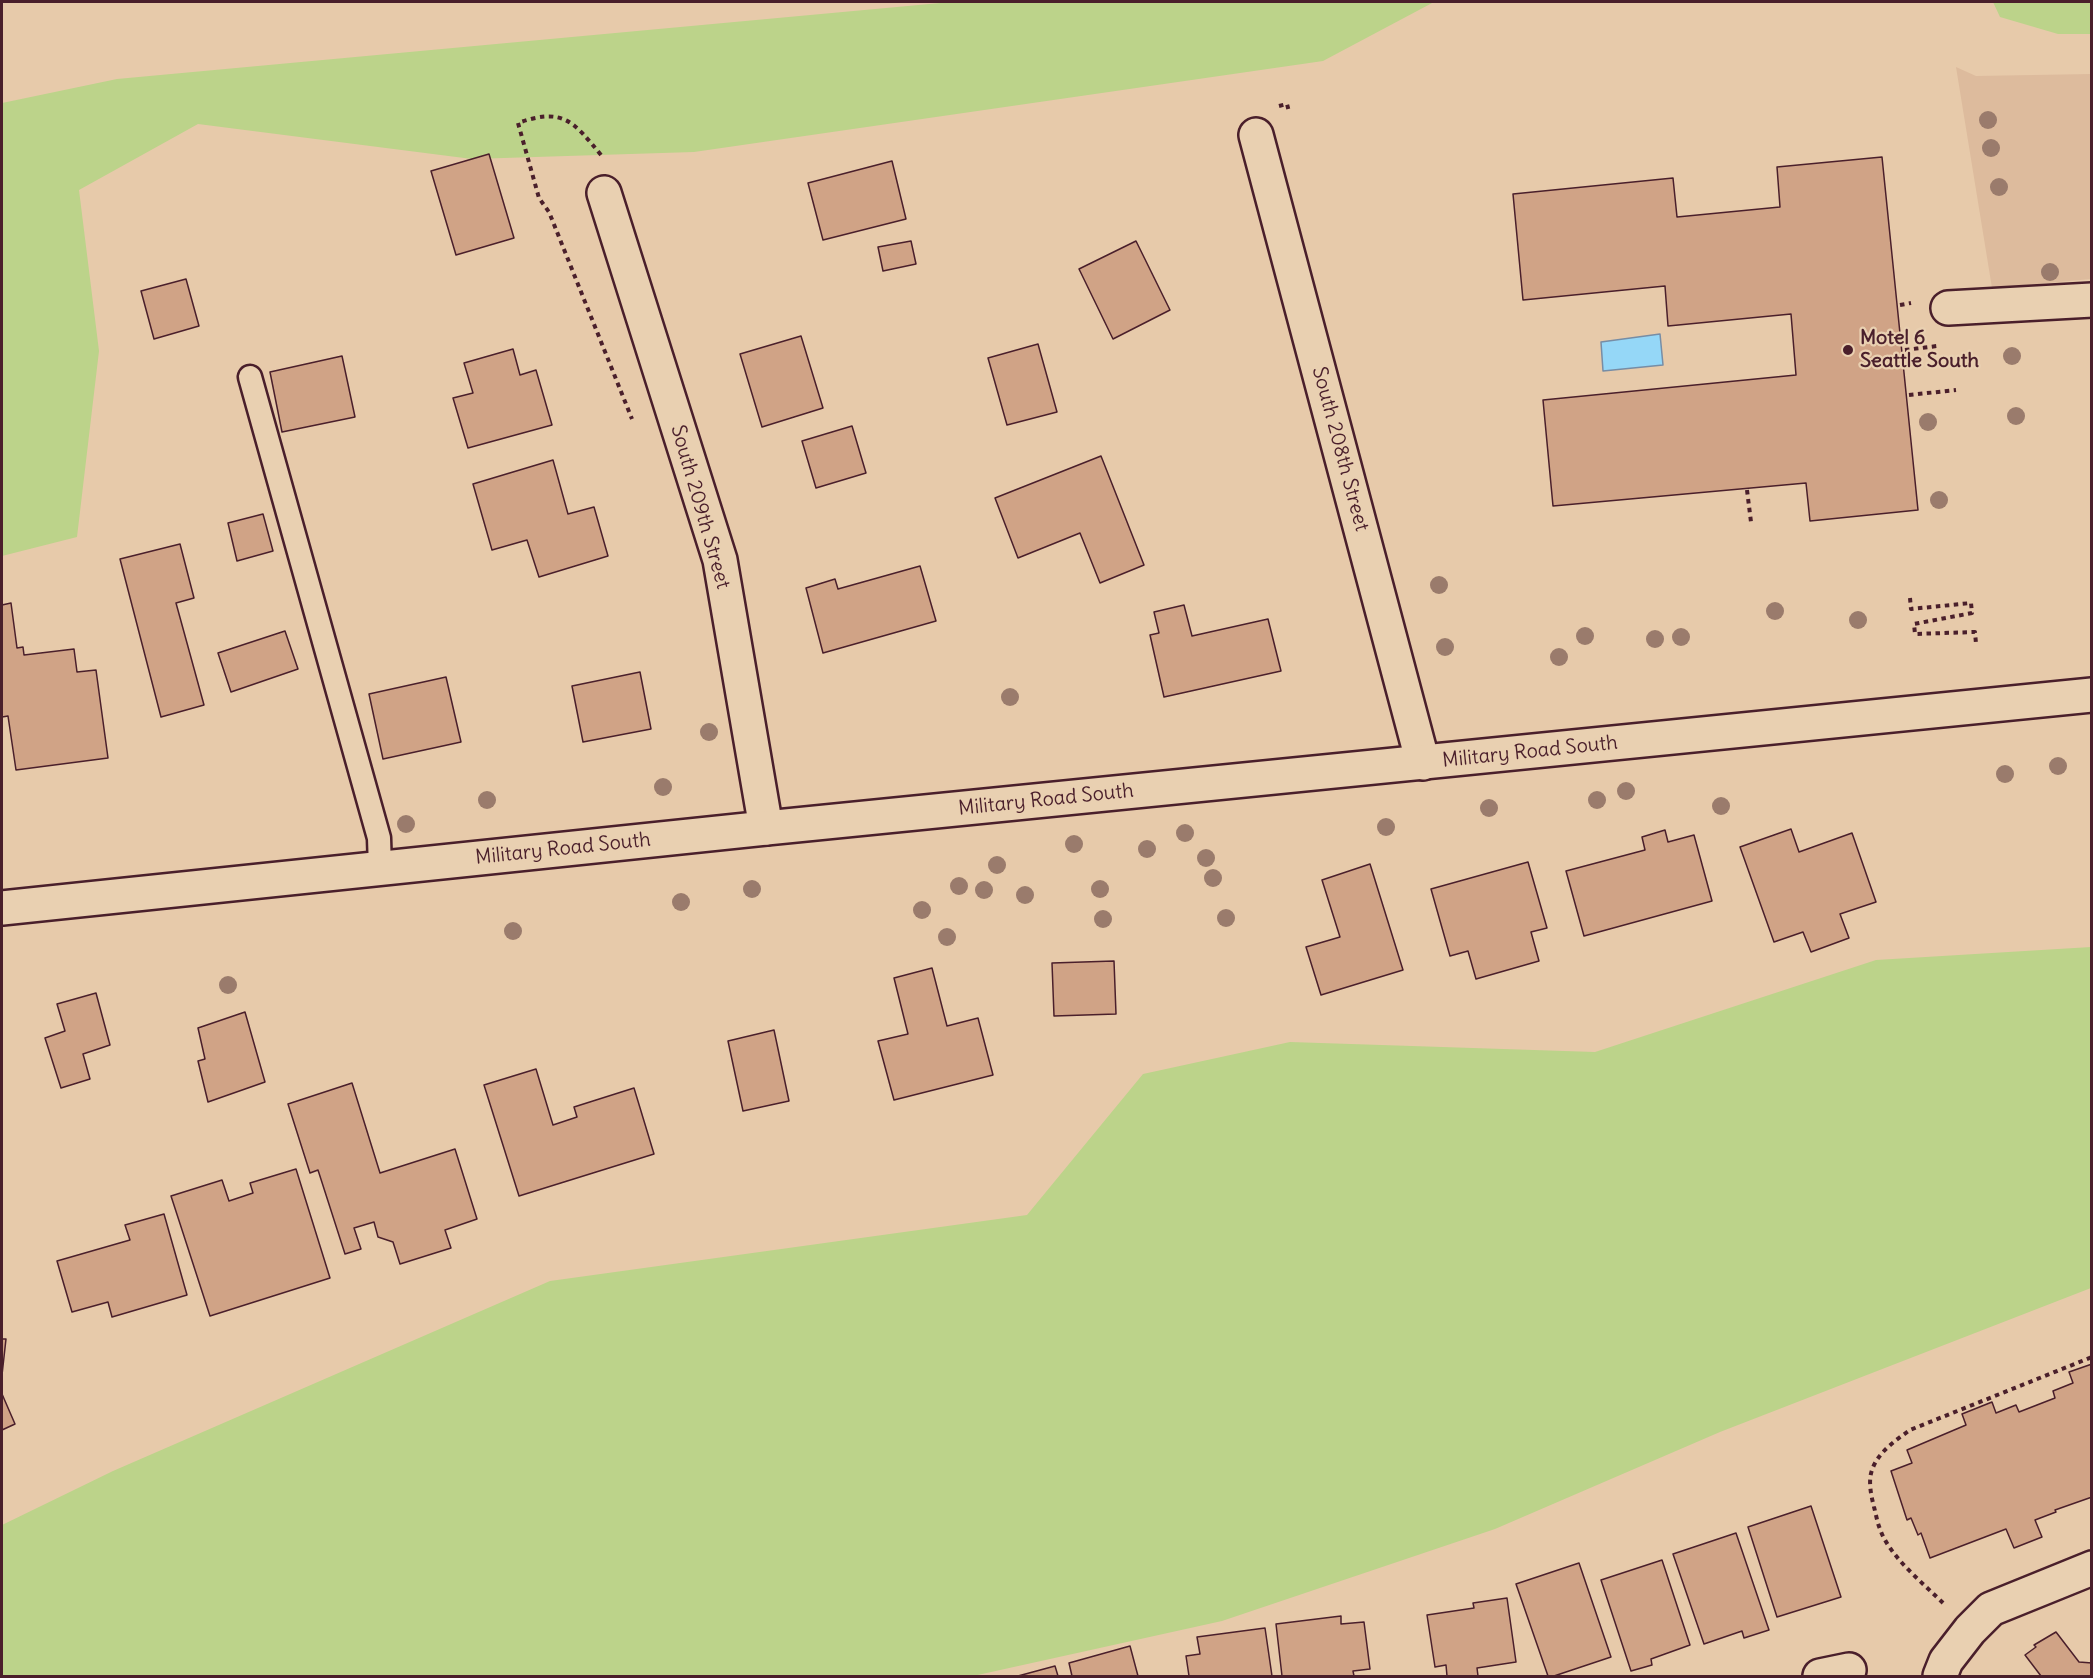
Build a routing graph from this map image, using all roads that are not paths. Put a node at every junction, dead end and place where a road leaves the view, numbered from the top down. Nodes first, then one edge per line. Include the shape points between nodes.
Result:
1 (1256, 135) dead end
2 (604, 193) dead end
3 (2091, 300) edge
4 (1948, 308) dead end
5 (250, 377) dead end
6 (2091, 695) edge
7 (1423, 763) junction
8 (766, 828) junction
9 (380, 868) junction
10 (2, 908) edge
11 (2091, 1568) edge
12 (1940, 1677) edge

1 - 7 main road, South 208th Street
2 - 8 main road, South 209th Street via 720,560
3 - 4 main road
5 - 9 lane via 379,838
6 - 7 main road, Military Road South
7 - 8 main road, Military Road South
8 - 9 main road, Military Road South
9 - 10 main road, Military Road South
11 - 12 main road via 1991,1609 1946,1661

